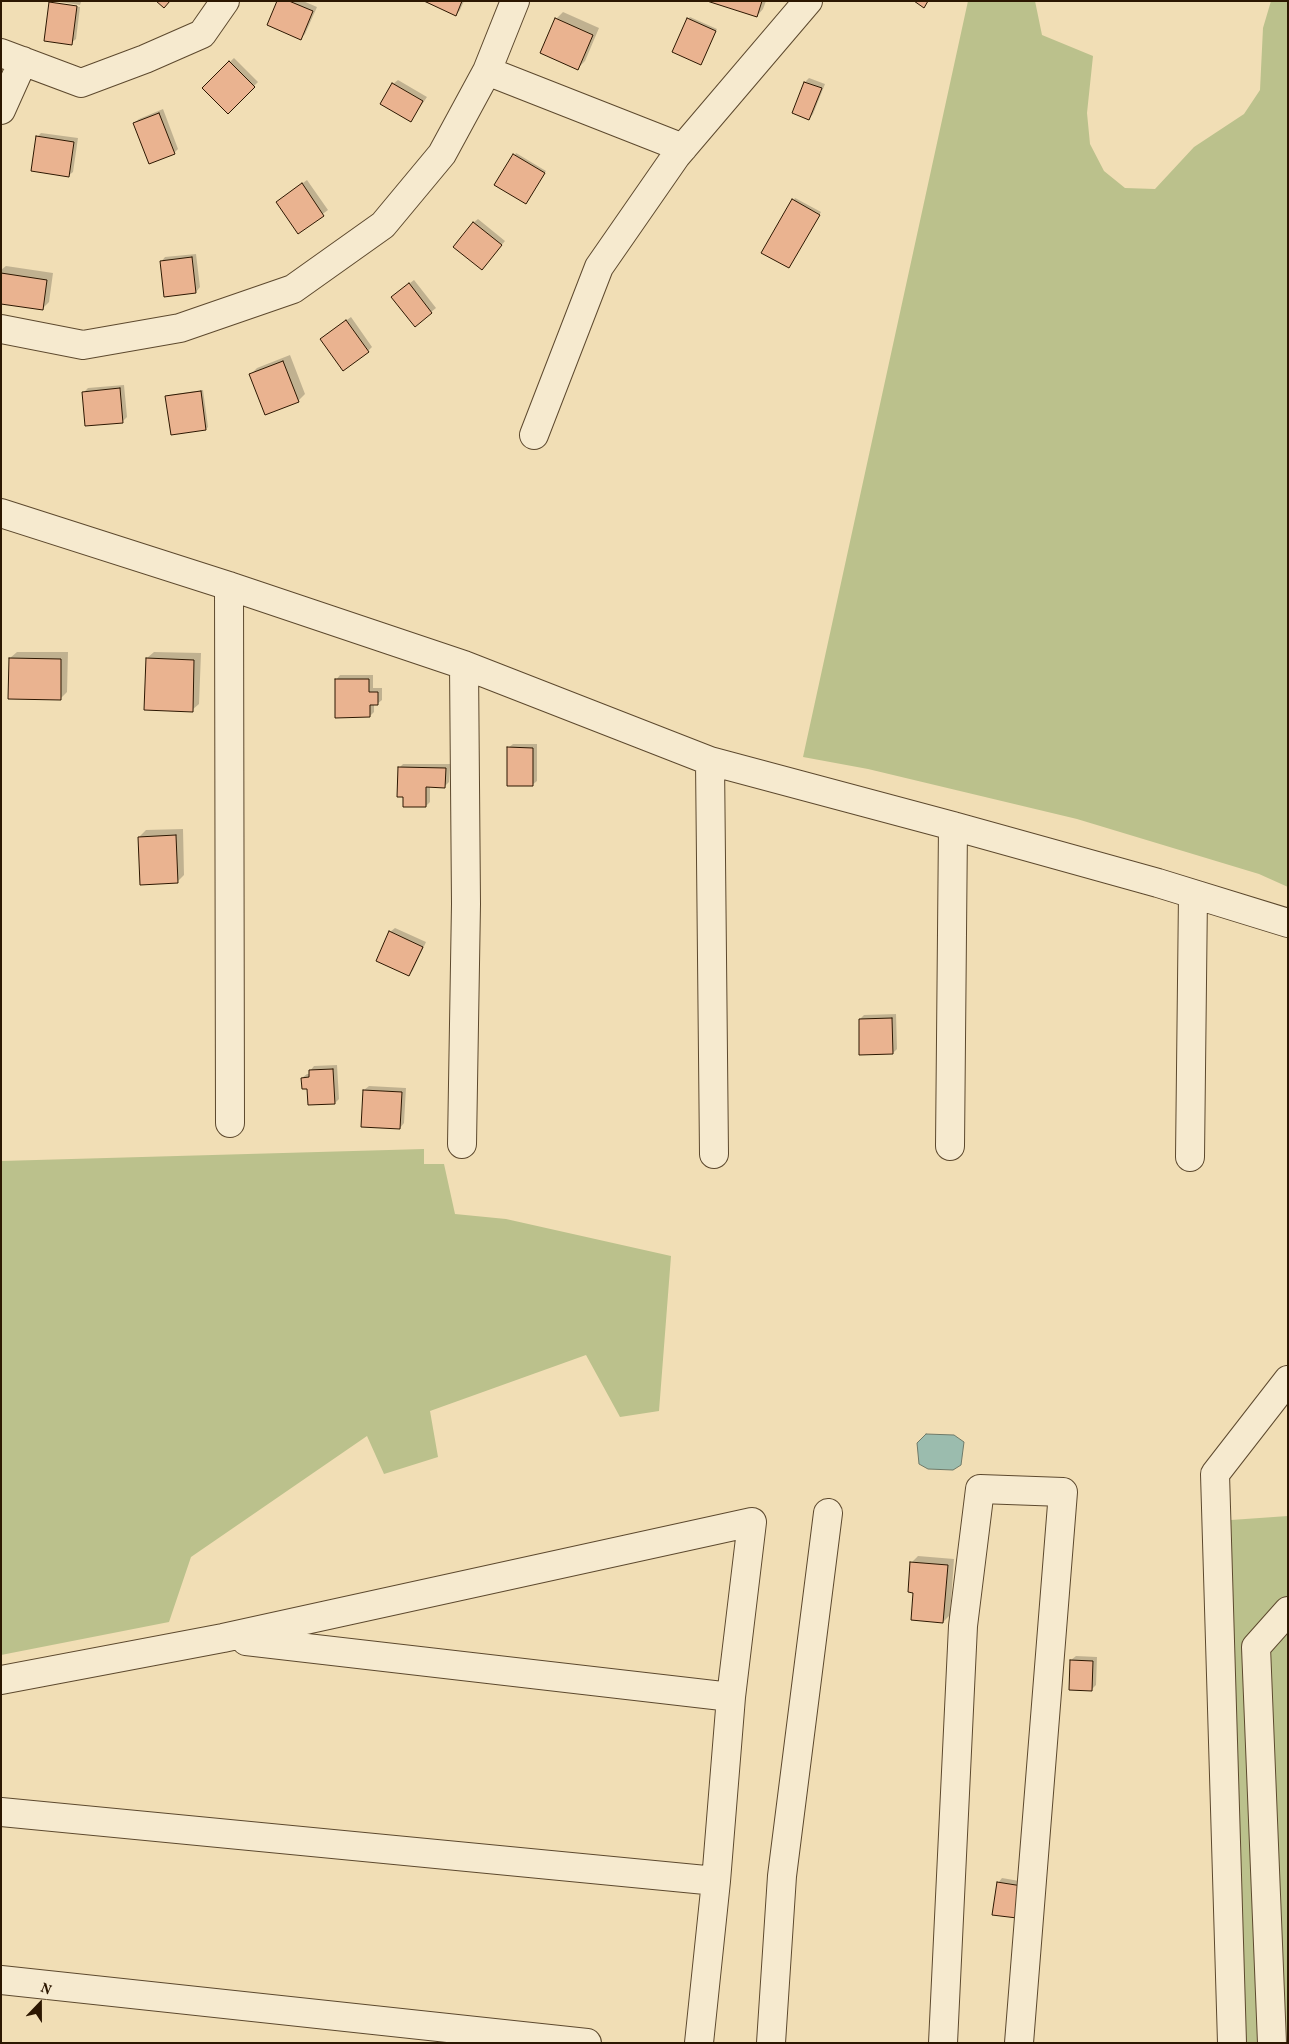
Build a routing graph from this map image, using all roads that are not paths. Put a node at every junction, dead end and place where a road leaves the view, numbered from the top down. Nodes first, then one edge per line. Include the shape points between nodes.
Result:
1 (225, 1) edge
2 (515, 1) edge
3 (808, 1) edge
4 (12, 57) edge
5 (487, 71) junction
6 (1, 110) edge
7 (683, 148) junction
8 (1, 329) edge
9 (534, 435) dead end
10 (1, 512) edge
11 (229, 586) junction
12 (464, 665) junction
13 (710, 761) junction
14 (953, 826) junction
15 (1193, 894) junction
16 (1288, 923) edge
17 (230, 1123) dead end
18 (462, 1144) dead end
19 (950, 1146) dead end
20 (714, 1154) dead end
21 (1190, 1157) dead end
22 (1288, 1380) edge
23 (828, 1513) dead end
24 (1288, 1611) edge
25 (223, 1638) junction
26 (1, 1680) edge
27 (731, 1697) junction
28 (1, 1812) edge
29 (716, 1881) junction
30 (1, 1980) edge
31 (587, 2043) edge
32 (699, 2043) edge
33 (771, 2043) edge
34 (943, 2043) edge
35 (1019, 2043) edge
36 (1232, 2043) edge
37 (1272, 2043) edge

1 - 4 street via 202,34 81,83
2 - 5 street
3 - 7 street
4 - 6 street
5 - 7 street
5 - 8 street via 442,154 383,225 294,289 180,328 83,345
7 - 9 street via 599,267
10 - 11 street
11 - 12 street
11 - 17 street
12 - 13 street
12 - 18 street via 466,904
13 - 14 street
13 - 20 street
14 - 15 street
14 - 19 street
15 - 16 street
15 - 21 street
22 - 36 street via 1216,1474
23 - 33 street via 782,1876
24 - 37 street via 1256,1647
25 - 26 street
25 - 27 street
25 - 27 street via 752,1522
27 - 29 street
28 - 29 street
29 - 32 street
30 - 31 street
34 - 35 street via 963,1626 980,1489 1063,1492

